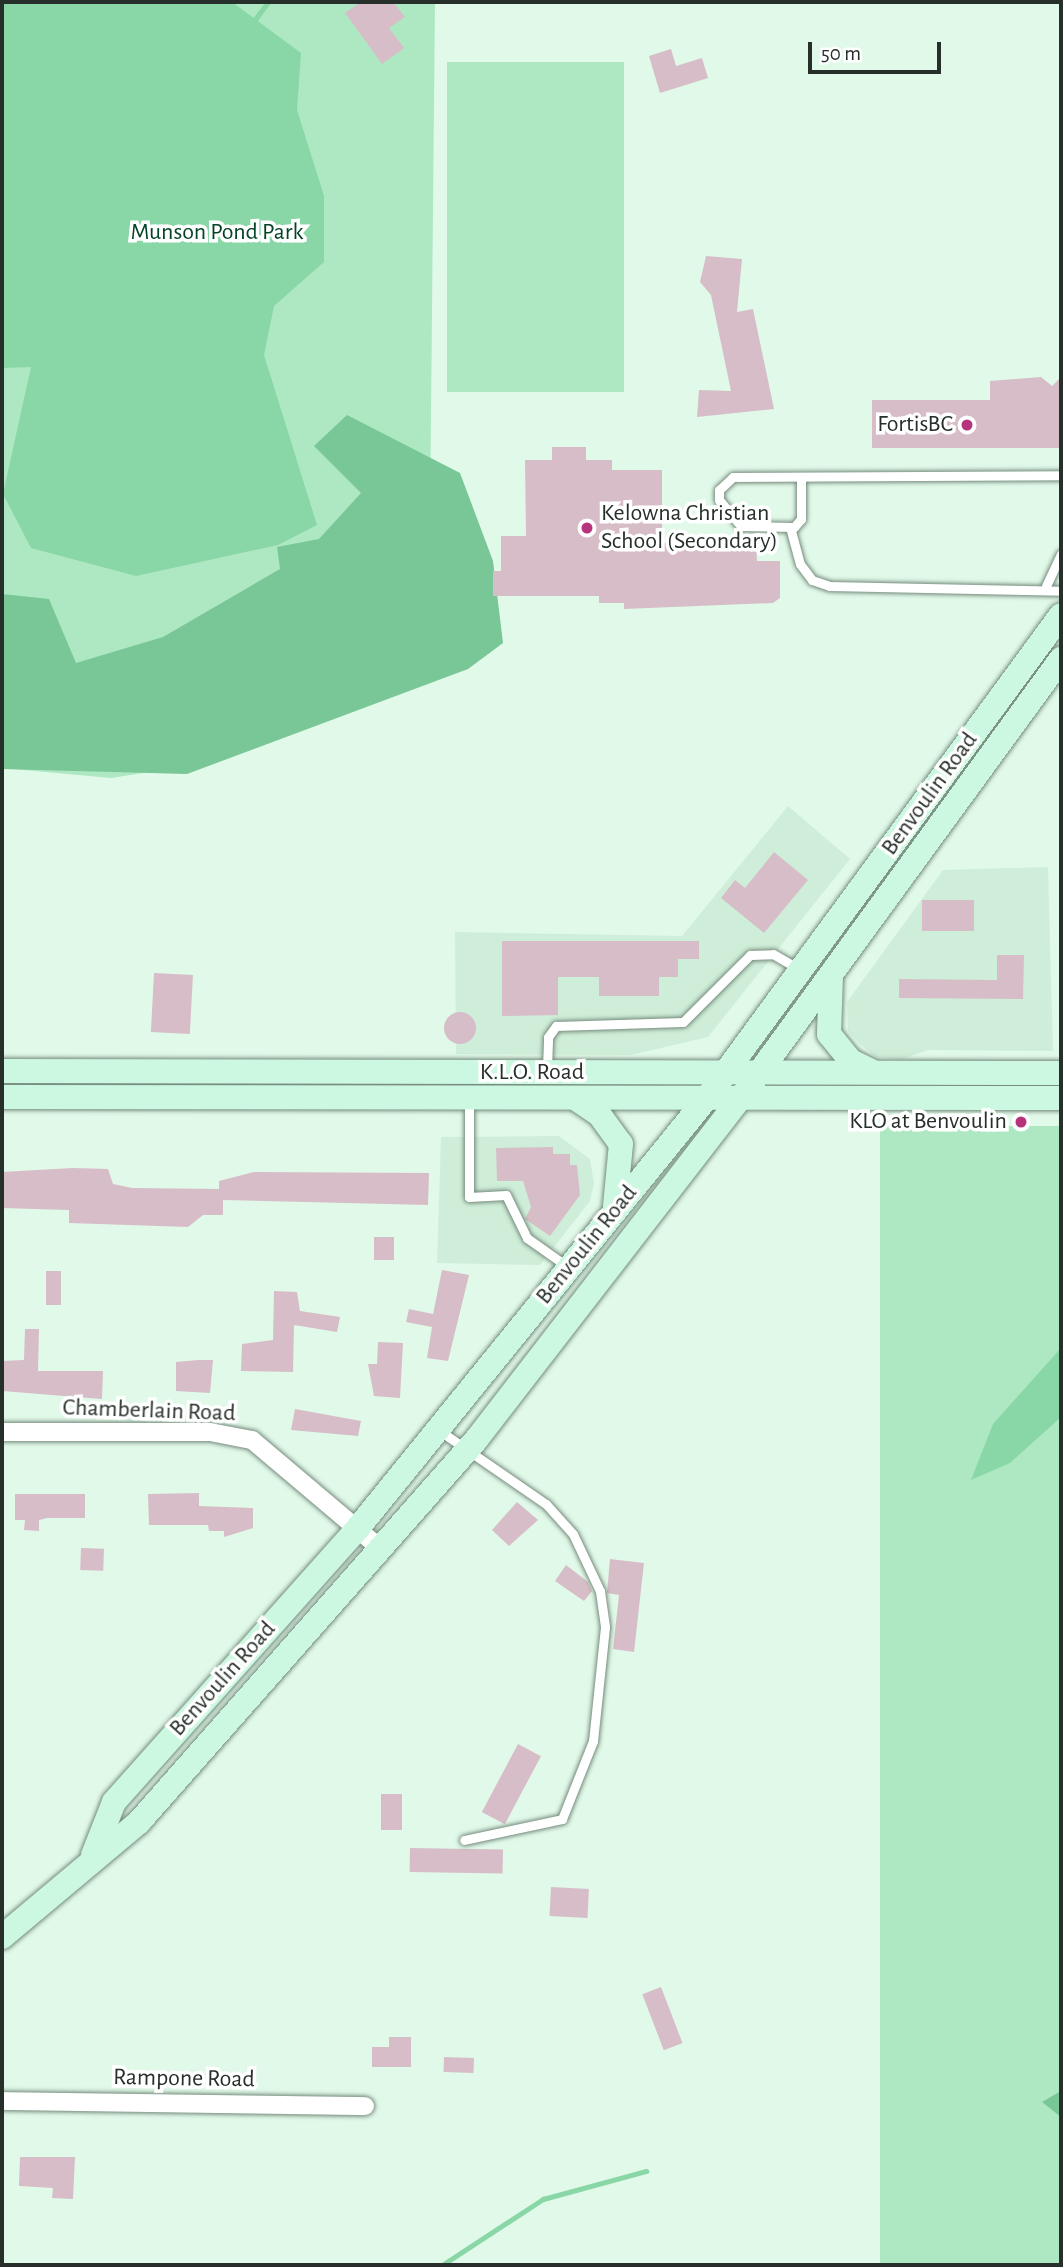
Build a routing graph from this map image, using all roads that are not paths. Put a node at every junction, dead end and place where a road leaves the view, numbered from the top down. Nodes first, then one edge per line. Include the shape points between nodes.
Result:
1 (1061, 475) edge
2 (801, 477) junction
3 (790, 527) junction
4 (1061, 554) edge
5 (1046, 586) junction
6 (1061, 591) edge
7 (1061, 615) edge
8 (1061, 659) edge
9 (801, 970) junction
10 (832, 970) junction
11 (2, 1071) edge
12 (546, 1073) junction
13 (1061, 1073) edge
14 (724, 1074) junction
15 (755, 1074) junction
16 (882, 1074) junction
17 (2, 1097) edge
18 (469, 1098) junction
19 (575, 1098) junction
20 (1061, 1098) edge
21 (706, 1099) junction
22 (740, 1099) junction
23 (613, 1214) junction
24 (569, 1268) junction
25 (438, 1430) junction
26 (2, 1432) edge
27 (468, 1448) junction
28 (359, 1528) junction
29 (380, 1548) junction
30 (464, 1840) dead end
31 (93, 1855) junction
32 (2, 1937) edge
33 (2, 2101) edge
34 (365, 2106) dead end

1 - 2 lane
2 - 3 lane via 801,519
2 - 3 lane via 733,477 719,490 725,512 741,526
3 - 5 lane via 800,564 812,580 829,586
4 - 5 lane
5 - 6 lane
7 - 9 main road, Benvoulin Road
8 - 10 main road, Benvoulin Road
9 - 12 lane via 774,954 757,953 738,962 683,1022 556,1026 548,1037
9 - 14 main road, Benvoulin Road
10 - 15 main road, Benvoulin Road
10 - 16 main road via 826,998 829,1034 850,1061
11 - 12 main road, K.L.O. Road
12 - 14 main road, K.L.O. Road
13 - 16 main road, K.L.O. Road
14 - 15 main road, K.L.O. Road
14 - 21 main road, Benvoulin Road
15 - 16 main road, K.L.O. Road
15 - 22 main road, Benvoulin Road
17 - 18 main road, K.L.O. Road
18 - 19 main road, K.L.O. Road
18 - 24 lane via 469,1197 506,1195 527,1238
19 - 21 main road, K.L.O. Road
19 - 23 main road via 599,1114 621,1143 622,1183
20 - 22 main road, K.L.O. Road
21 - 22 main road, K.L.O. Road
21 - 23 main road, Benvoulin Road
22 - 27 main road, Benvoulin Road
23 - 24 main road, Benvoulin Road
24 - 25 main road, Benvoulin Road
25 - 27 lane
25 - 28 main road, Benvoulin Road
26 - 28 street, Chamberlain Road via 210,1432 251,1440
27 - 29 main road, Benvoulin Road
27 - 30 lane via 546,1504 573,1534 600,1591 605,1627 593,1741 562,1819
28 - 29 street, Chamberlain Road
28 - 31 main road, Benvoulin Road via 114,1802
29 - 31 main road, Benvoulin Road via 139,1822
31 - 32 main road, Benvoulin Road
33 - 34 street, Rampone Road

